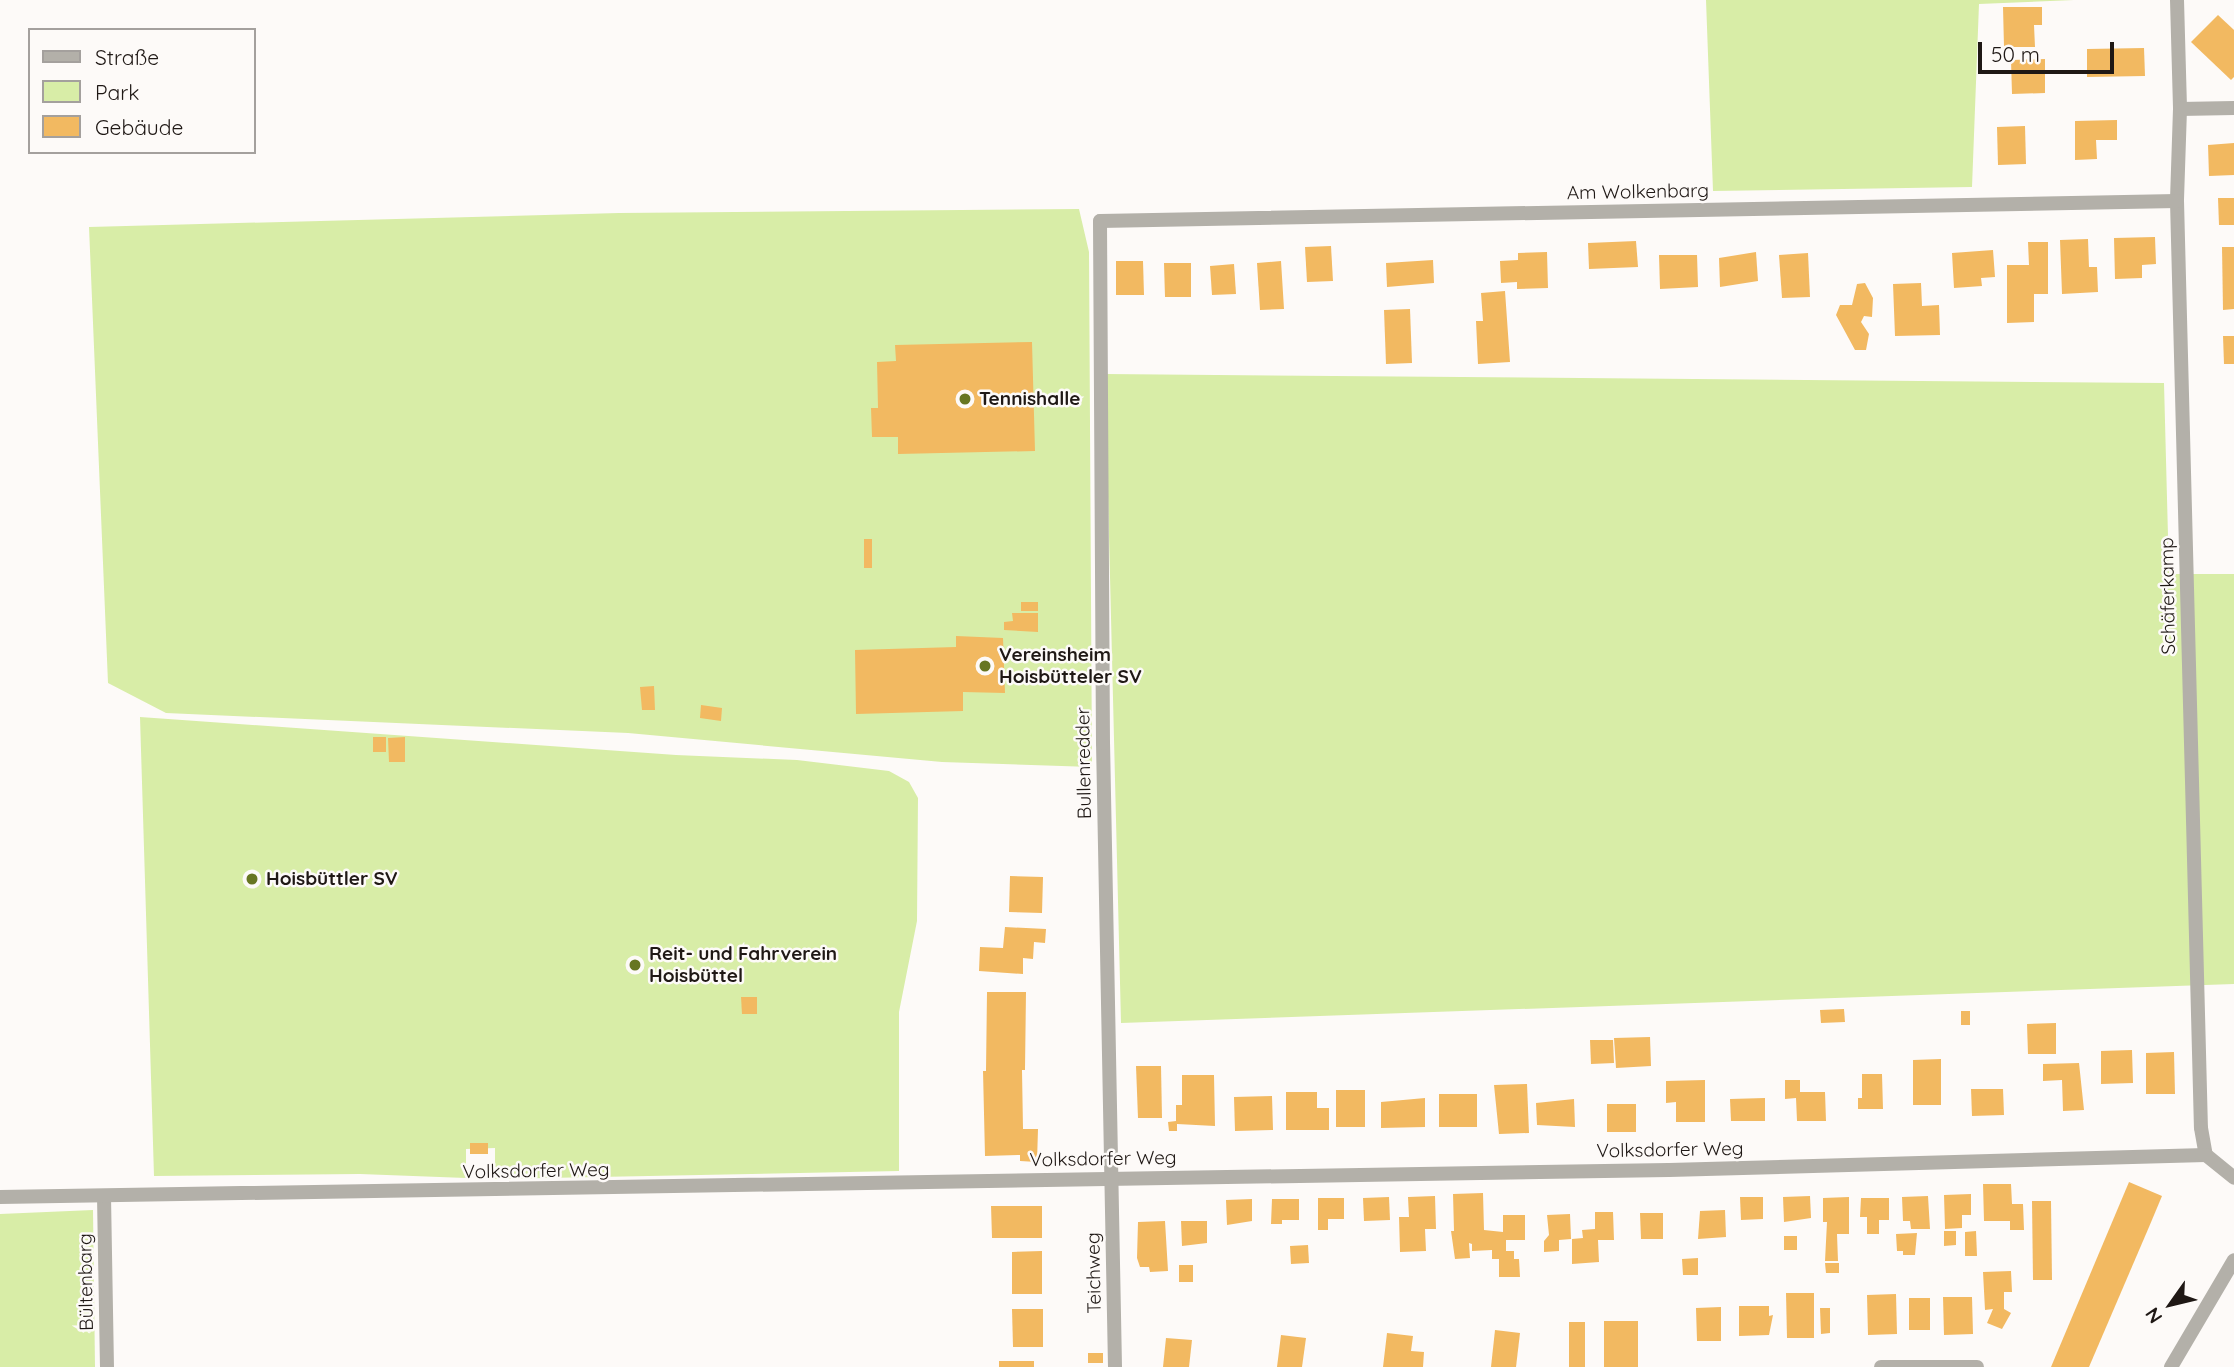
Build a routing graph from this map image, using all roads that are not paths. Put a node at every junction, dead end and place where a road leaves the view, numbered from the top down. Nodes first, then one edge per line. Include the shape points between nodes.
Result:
1 (2177, 0) edge
2 (2234, 108) edge
3 (2180, 109) junction
4 (2177, 201) junction
5 (1100, 221) joint
6 (2206, 1155) junction
7 (1112, 1178) junction
8 (2234, 1178) edge
9 (104, 1196) junction
10 (0, 1198) edge
11 (2234, 1260) edge
12 (107, 1367) edge
13 (1115, 1367) edge
14 (1881, 1367) edge
15 (1976, 1367) edge
16 (2171, 1367) edge

1 - 3 street, Schäferkamp
2 - 3 street
3 - 4 street, Schäferkamp
4 - 5 street, Am Wolkenbarg
4 - 6 street, Schäferkamp via 2201,1128
5 - 7 street, Bullenredder
6 - 7 street, Volksdorfer Weg via 1711,1169
6 - 8 street
7 - 9 street, Volksdorfer Weg
7 - 13 street, Teichweg
9 - 10 street, Volksdorfer Weg
9 - 12 street, Bültenbarg
11 - 16 street
14 - 15 street

